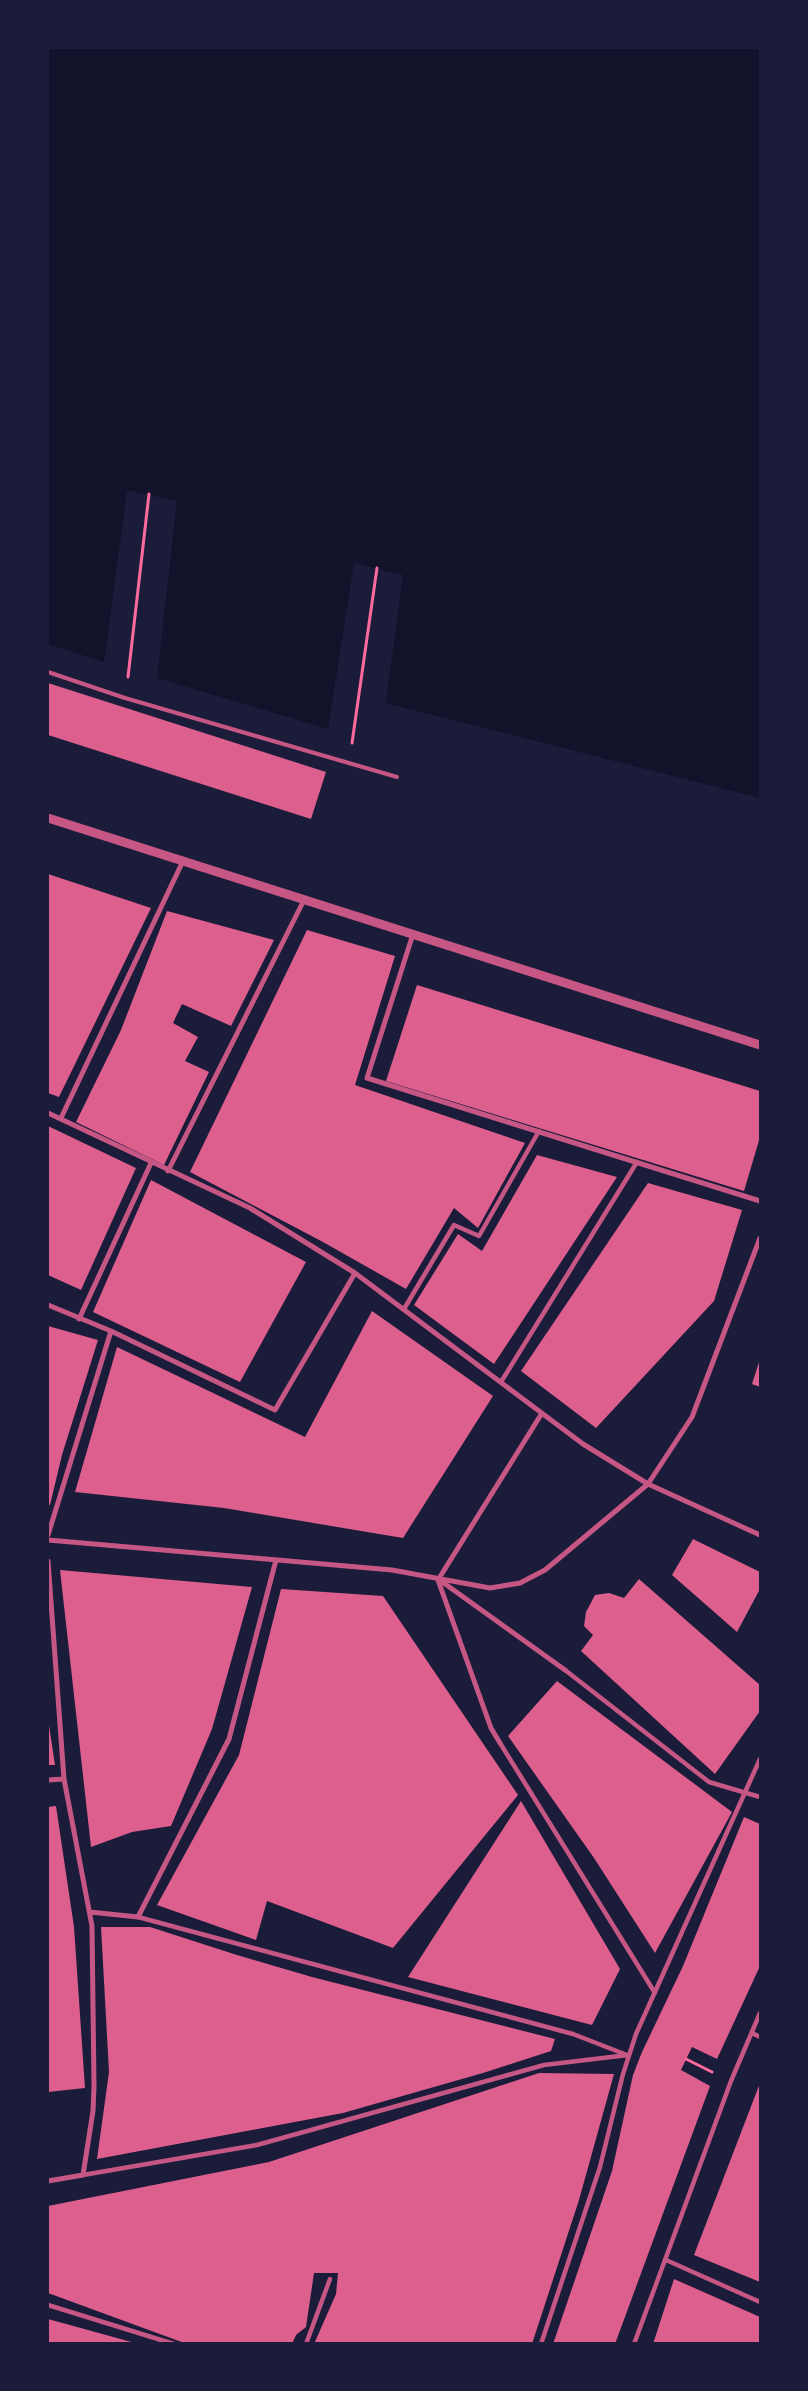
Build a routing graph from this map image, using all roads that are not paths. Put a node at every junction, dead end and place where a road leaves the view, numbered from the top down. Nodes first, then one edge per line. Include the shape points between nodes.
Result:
1 (48, 672) edge
2 (396, 777) dead end
3 (48, 818) edge
4 (183, 861) junction
5 (304, 900) junction
6 (413, 934) junction
7 (760, 1045) edge
8 (48, 1113) edge
9 (61, 1118) junction
10 (538, 1131) junction
11 (151, 1162) junction
12 (637, 1162) junction
13 (168, 1171) junction
14 (760, 1201) edge
15 (760, 1238) edge
16 (355, 1273) junction
17 (48, 1305) edge
18 (404, 1309) junction
19 (79, 1318) junction
20 (111, 1331) junction
21 (501, 1382) junction
22 (542, 1413) junction
23 (648, 1484) junction
24 (48, 1535) edge
25 (760, 1535) edge
26 (48, 1540) edge
27 (276, 1560) junction
28 (48, 1561) edge
29 (438, 1580) junction
30 (565, 1670) joint
31 (500, 1743) joint
32 (760, 1759) edge
33 (64, 1779) junction
34 (48, 1780) edge
35 (747, 1792) junction
36 (760, 1797) edge
37 (90, 1912) junction
38 (138, 1917) junction
39 (655, 1993) junction
40 (760, 2013) edge
41 (752, 2033) junction
42 (760, 2037) edge
43 (628, 2055) junction
44 (83, 2175) junction
45 (48, 2181) edge
46 (666, 2260) junction
47 (330, 2279) dead end
48 (760, 2302) edge
49 (48, 2305) edge
50 (174, 2344) edge
51 (306, 2344) edge
52 (541, 2344) edge
53 (634, 2344) edge

1 - 2 lane via 125,698
3 - 4 street
4 - 5 street
4 - 9 street
5 - 6 street
5 - 13 street
6 - 7 street
6 - 10 street via 368,1078
8 - 9 street
9 - 11 street
10 - 12 street
10 - 18 street via 479,1236 454,1225
11 - 13 street
11 - 19 street
12 - 14 street
12 - 21 street
13 - 16 street via 250,1208
15 - 23 street via 692,1417
16 - 18 street
16 - 20 street via 275,1410
17 - 19 street
18 - 21 street
19 - 20 street
20 - 24 street
21 - 22 street
22 - 23 street via 582,1444
22 - 29 street
23 - 25 street
23 - 29 street via 545,1570 520,1583 490,1588
26 - 27 street
27 - 29 street via 392,1570
27 - 38 street via 229,1739
28 - 33 street
29 - 30 street
29 - 31 street via 491,1728
30 - 35 street via 709,1782
31 - 39 street
32 - 35 street
33 - 34 street
33 - 37 street
35 - 36 street
35 - 39 street
37 - 38 street
37 - 44 street via 94,2086
38 - 43 street via 573,2034
39 - 43 street
40 - 41 street
41 - 42 street
41 - 46 street via 731,2081
43 - 44 street via 544,2065 257,2145
43 - 52 street via 600,2167
44 - 45 street
46 - 48 street
46 - 53 street
47 - 51 street
49 - 50 street

